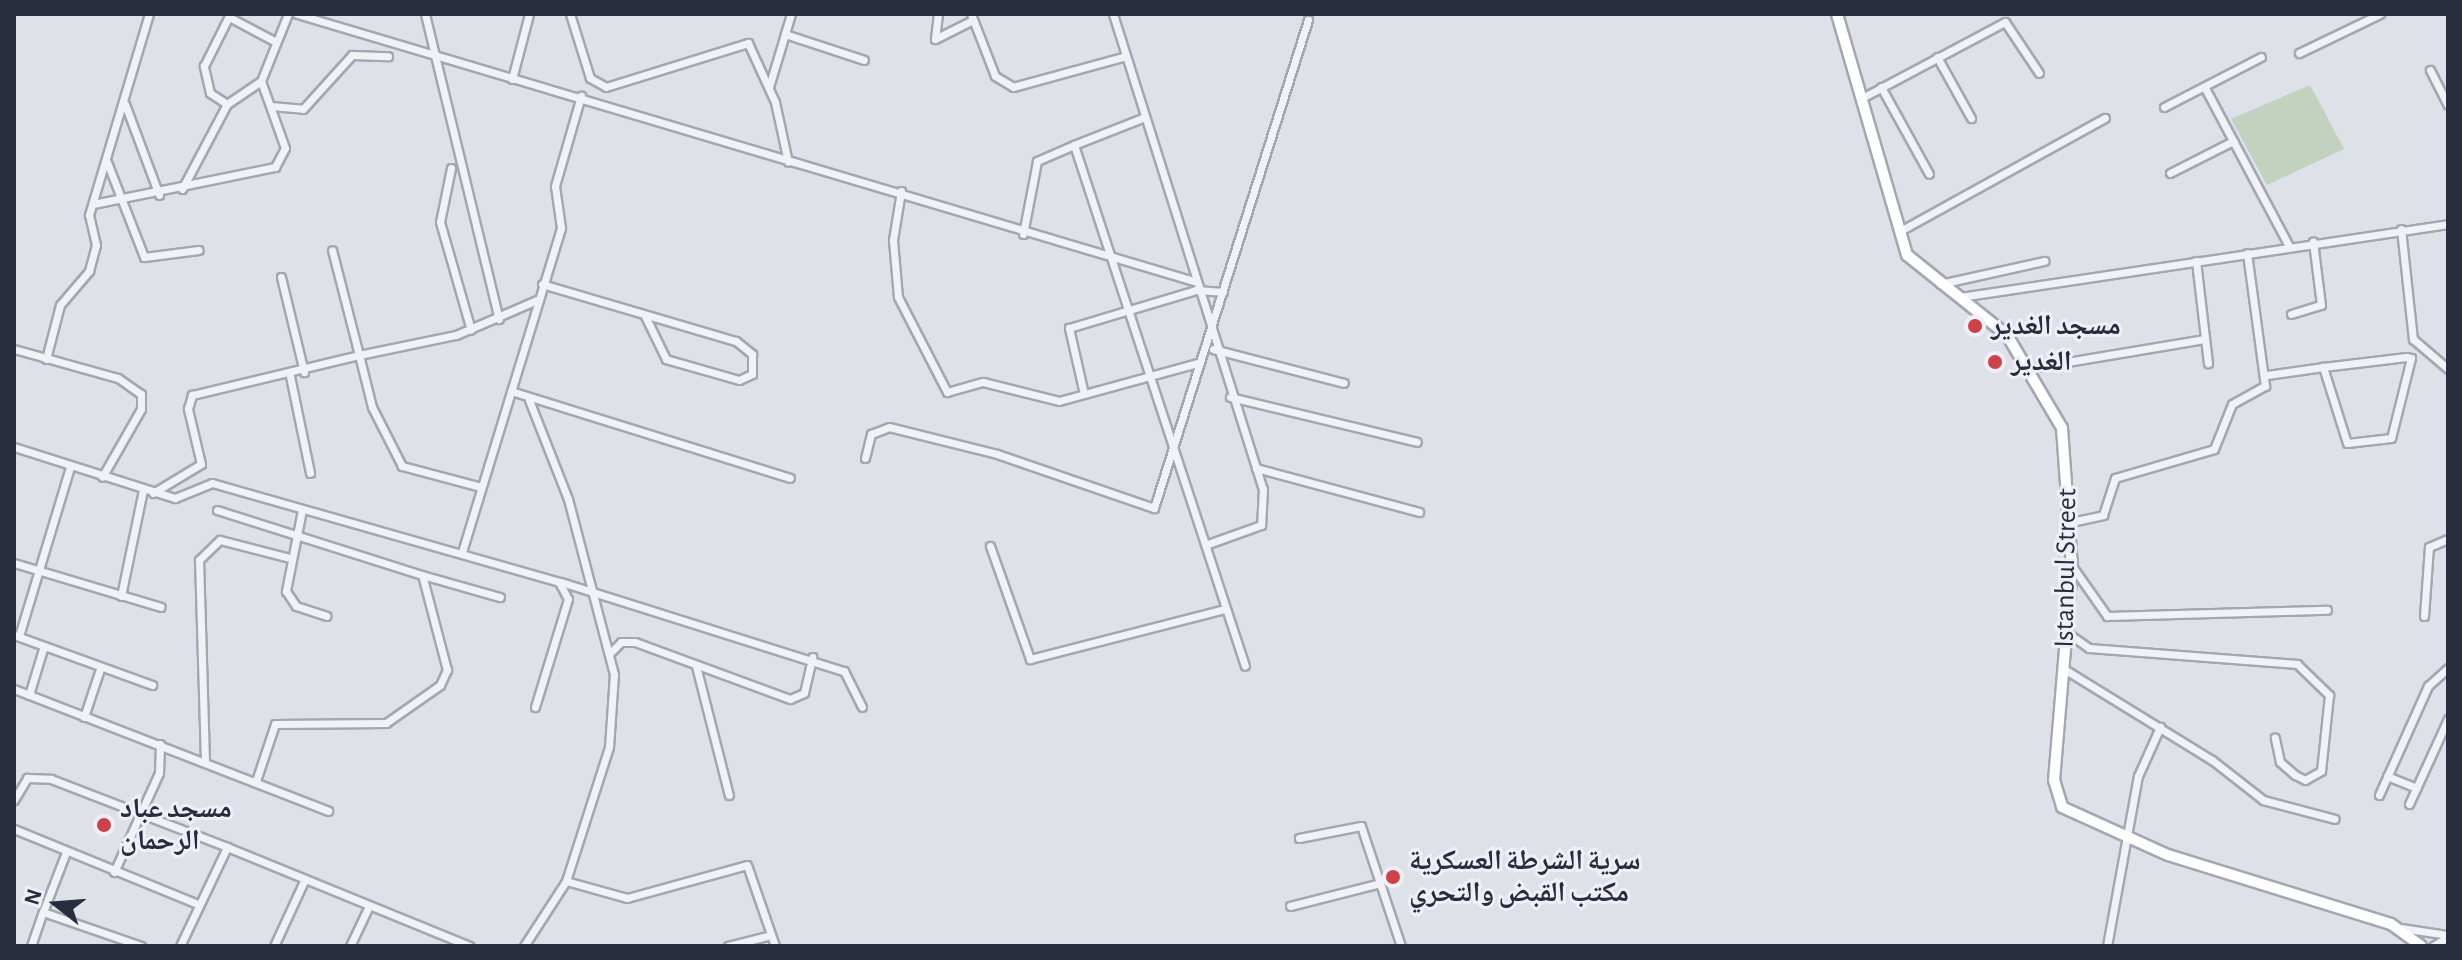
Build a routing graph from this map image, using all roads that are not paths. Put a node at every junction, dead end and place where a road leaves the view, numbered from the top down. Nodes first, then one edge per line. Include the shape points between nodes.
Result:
1 (149, 14) edge
2 (288, 14) edge
3 (297, 14) edge
4 (425, 14) edge
5 (529, 14) edge
6 (570, 14) edge
7 (791, 14) edge
8 (938, 14) edge
9 (1113, 14) edge
10 (1837, 14) edge
11 (2380, 14) edge
12 (229, 15) edge
13 (972, 17) edge
14 (1308, 20) dead end
15 (785, 34) junction
16 (276, 42) junction
17 (2299, 53) dead end
18 (388, 56) dead end
19 (438, 56) junction
20 (1126, 56) junction
21 (1937, 57) junction
22 (2261, 57) dead end
23 (864, 60) dead end
24 (2430, 70) dead end
25 (2039, 73) dead end
26 (512, 79) junction
27 (261, 81) junction
28 (769, 87) junction
29 (1881, 87) junction
30 (2205, 88) junction
31 (581, 96) junction
32 (1860, 99) junction
33 (124, 103) junction
34 (227, 104) junction
35 (2448, 105) edge
36 (271, 106) junction
37 (2164, 107) dead end
38 (1145, 117) junction
39 (1971, 118) dead end
40 (2105, 118) dead end
41 (2233, 141) junction
42 (1074, 145) junction
43 (107, 160) junction
44 (788, 162) junction
45 (451, 168) dead end
46 (2170, 173) dead end
47 (1929, 174) dead end
48 (180, 191) junction
49 (901, 191) junction
50 (159, 195) junction
51 (120, 199) junction
52 (93, 204) junction
53 (2448, 224) edge
54 (2401, 229) junction
55 (1900, 231) junction
56 (1023, 234) junction
57 (2313, 242) junction
58 (2289, 246) junction
59 (199, 250) dead end
60 (332, 250) dead end
61 (2247, 253) junction
62 (1111, 261) junction
63 (2044, 261) dead end
64 (2196, 261) junction
65 (281, 277) dead end
66 (1194, 281) junction
67 (542, 284) junction
68 (1940, 284) junction
69 (1196, 290) junction
70 (1223, 292) junction
71 (1960, 297) junction
72 (537, 300) junction
73 (1124, 308) junction
74 (2291, 314) dead end
75 (645, 316) junction
76 (499, 319) junction
77 (1207, 328) junction
78 (471, 330) junction
79 (2205, 339) junction
80 (2418, 346) junction
81 (14, 349) edge
82 (1213, 349) junction
83 (359, 355) junction
84 (2411, 358) junction
85 (46, 359) junction
86 (1197, 363) junction
87 (2208, 363) dead end
88 (2323, 367) junction
89 (2031, 368) junction
90 (2448, 369) edge
91 (304, 372) junction
92 (2267, 375) junction
93 (290, 376) junction
94 (1147, 377) junction
95 (1344, 383) dead end
96 (511, 391) junction
97 (1084, 394) junction
98 (1230, 397) junction
99 (529, 400) junction
100 (1417, 442) dead end
101 (15, 449) edge
102 (1172, 451) junction
103 (865, 458) dead end
104 (70, 467) junction
105 (1256, 468) junction
106 (310, 473) dead end
107 (102, 477) junction
108 (790, 478) dead end
109 (481, 487) junction
110 (143, 490) junction
111 (153, 493) junction
112 (217, 510) dead end
113 (302, 510) junction
114 (1419, 512) dead end
115 (2071, 522) junction
116 (297, 536) junction
117 (2448, 539) edge
118 (1208, 544) junction
119 (990, 546) dead end
120 (462, 552) junction
121 (290, 558) junction
122 (14, 563) edge
123 (2072, 566) junction
124 (38, 570) junction
125 (422, 575) junction
126 (559, 582) junction
127 (596, 593) junction
128 (121, 596) junction
129 (500, 597) dead end
130 (161, 607) dead end
131 (1225, 609) junction
132 (2327, 610) dead end
133 (326, 616) dead end
134 (2424, 616) dead end
135 (2069, 634) junction
136 (16, 635) edge
137 (43, 649) junction
138 (611, 652) junction
139 (812, 657) junction
140 (696, 666) junction
141 (1245, 666) dead end
142 (100, 669) junction
143 (2064, 669) junction
144 (2448, 669) edge
145 (152, 685) dead end
146 (14, 689) edge
147 (29, 695) junction
148 (535, 707) dead end
149 (862, 707) dead end
150 (84, 717) junction
151 (2448, 719) edge
152 (2160, 727) junction
153 (2275, 738) dead end
154 (160, 744) junction
155 (205, 761) junction
156 (2387, 776) junction
157 (256, 781) junction
158 (2417, 788) junction
159 (729, 795) dead end
160 (2379, 795) dead end
161 (14, 800) edge
162 (2409, 804) dead end
163 (328, 811) dead end
164 (137, 812) junction
165 (2335, 819) dead end
166 (14, 829) edge
167 (1299, 838) dead end
168 (2125, 838) junction
169 (227, 847) junction
170 (66, 852) junction
171 (114, 872) junction
172 (305, 879) junction
173 (566, 881) junction
174 (1380, 883) junction
175 (198, 904) junction
176 (369, 906) junction
177 (1290, 906) dead end
178 (43, 912) junction
179 (2401, 928) junction
180 (771, 935) junction
181 (2448, 936) edge
182 (446, 937) junction
183 (31, 946) edge
184 (141, 946) edge
185 (180, 946) edge
186 (274, 946) edge
187 (350, 946) edge
188 (442, 946) edge
189 (470, 946) edge
190 (524, 946) edge
191 (728, 946) edge
192 (775, 946) edge
193 (1401, 946) edge
194 (2107, 946) edge
195 (2421, 946) edge
196 (2433, 946) edge

1 - 33 street
2 - 16 street
3 - 19 street
4 - 19 street
5 - 26 street
6 - 28 street via 590,78 600,86 744,42
7 - 15 street
8 - 13 street via 935,39
9 - 20 street
10 - 32 street, Istanbul Street
11 - 17 street
12 - 16 street
12 - 34 street via 204,66 210,93
13 - 20 street via 995,76 1013,87
14 - 70 street
15 - 23 street
15 - 28 street
16 - 27 street
18 - 36 street via 352,55 303,109
19 - 26 street
19 - 76 street
20 - 38 street
21 - 25 street via 2005,22
21 - 29 street
21 - 39 street
22 - 30 street
24 - 35 street
26 - 31 street
27 - 34 street
27 - 36 street
28 - 44 street
29 - 32 street
29 - 47 street
30 - 37 street
30 - 41 street
31 - 44 street
31 - 67 street via 555,186 562,225
32 - 55 street, Istanbul Street
33 - 43 street
33 - 50 street
34 - 48 street
36 - 48 street via 285,148 280,162
38 - 42 street
38 - 66 street
40 - 55 street
41 - 46 street
41 - 58 street
42 - 56 street via 1037,161
42 - 62 street
43 - 51 street
43 - 52 street
44 - 49 street
45 - 78 street via 440,222
48 - 50 street
49 - 56 street
49 - 97 street via 893,240 897,291 937,383 947,392 983,382 1059,401
50 - 51 street
51 - 52 street
51 - 59 street via 148,259
52 - 85 street via 89,271 60,305
53 - 54 street
54 - 57 street
54 - 80 street
55 - 68 street, Istanbul Street via 1913,264
56 - 62 street
57 - 58 street
57 - 74 street via 2321,305
58 - 61 street
60 - 83 street
61 - 64 street
61 - 92 street
62 - 66 street
62 - 73 street
63 - 68 street
64 - 71 street
64 - 79 street
65 - 91 street
66 - 69 street
67 - 72 street
67 - 75 street
68 - 71 street, Istanbul Street
69 - 70 street
69 - 73 street
69 - 77 street
70 - 77 street
71 - 89 street, Istanbul Street via 1996,324
72 - 76 street
72 - 96 street
73 - 94 street
73 - 97 street via 1069,328
75 - 75 street via 747,346 752,374 739,380 666,359
76 - 78 street
77 - 82 street
77 - 86 street
78 - 83 street
79 - 87 street
79 - 89 street
80 - 84 street
80 - 90 street
81 - 85 street
82 - 95 street
82 - 98 street
83 - 91 street
83 - 109 street via 372,407 402,466
84 - 88 street
84 - 88 street via 2394,434 2383,441 2342,438
85 - 107 street via 118,378 141,394 141,409
86 - 94 street
86 - 102 street
88 - 92 street
89 - 115 street, Istanbul Street via 2062,428
91 - 93 street
92 - 115 street via 2262,390 2232,404 2214,449 2115,478 2103,515
93 - 106 street
93 - 111 street via 192,395 188,409 201,464
94 - 97 street
94 - 102 street
96 - 99 street
96 - 109 street
98 - 100 street
98 - 105 street
99 - 108 street
99 - 127 street
101 - 104 street
102 - 103 street via 1150,511 1053,472 901,429 871,434
102 - 118 street
104 - 107 street
104 - 124 street
105 - 114 street
105 - 118 street via 1265,504 1261,525
107 - 110 street
109 - 120 street
110 - 111 street
110 - 128 street
111 - 113 street via 182,498 212,483
112 - 116 street
113 - 116 street
113 - 120 street
115 - 123 street, Istanbul Street
116 - 121 street
116 - 125 street
117 - 134 street via 2429,547
118 - 131 street
119 - 131 street via 1030,659
120 - 126 street
121 - 133 street via 289,600
121 - 155 street via 220,540 199,560
122 - 124 street
123 - 132 street via 2107,616
123 - 135 street, Istanbul Street
124 - 128 street
124 - 136 street
125 - 129 street
125 - 157 street via 447,670 440,685 386,723 275,724
126 - 127 street
126 - 148 street via 568,599
127 - 138 street
127 - 139 street
128 - 130 street
131 - 141 street
135 - 143 street, Istanbul Street
135 - 153 street via 2089,648 2297,664 2329,695 2321,771 2305,780 2295,775 2280,762
136 - 137 street
137 - 142 street
137 - 147 street
138 - 140 street via 627,640
138 - 173 street via 613,726
139 - 140 street via 798,699
139 - 149 street via 844,671
140 - 159 street
142 - 145 street
142 - 150 street
143 - 152 street
143 - 168 street, Istanbul Street via 2056,795 2073,815
144 - 156 street via 2428,686
146 - 147 street
147 - 150 street
150 - 154 street
151 - 158 street
152 - 165 street via 2263,800
152 - 168 street via 2141,765
154 - 155 street
154 - 164 street via 159,773
155 - 157 street
156 - 158 street
156 - 160 street
157 - 163 street
158 - 162 street
161 - 164 street via 27,778 37,776
164 - 169 street
164 - 171 street
166 - 170 street
167 - 174 street via 1358,824
168 - 179 street, Istanbul Street
168 - 194 street
169 - 172 street
169 - 175 street
170 - 171 street
170 - 178 street
171 - 175 street
172 - 176 street
172 - 186 street
173 - 180 street via 627,898 747,865
173 - 190 street
174 - 177 street
174 - 193 street
175 - 185 street
176 - 182 street
176 - 187 street
178 - 183 street
178 - 184 street
179 - 181 street
179 - 195 street, Istanbul Street
180 - 191 street
180 - 192 street
181 - 196 street
182 - 188 street
182 - 189 street

